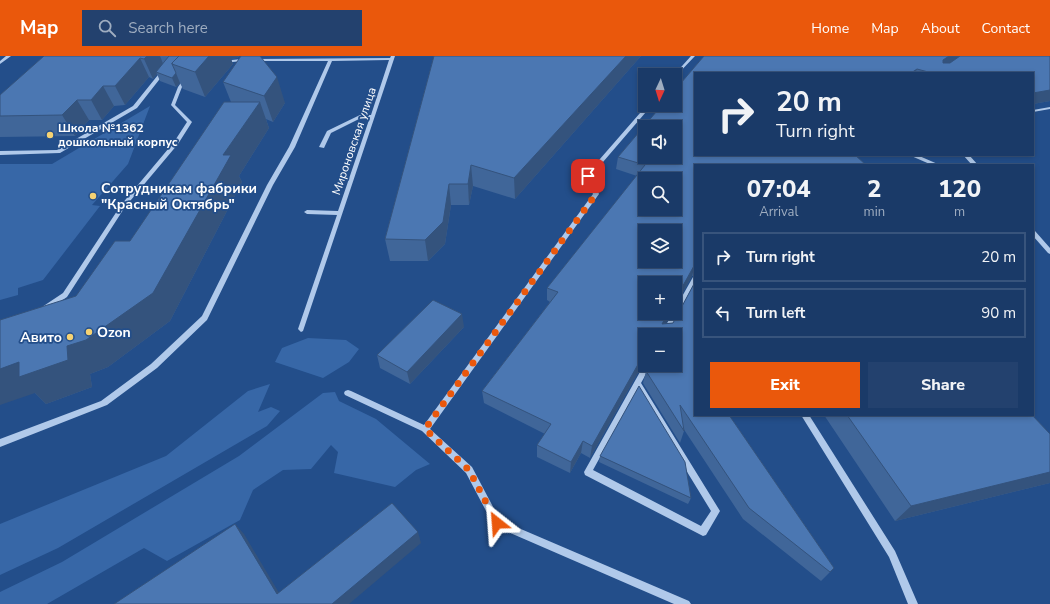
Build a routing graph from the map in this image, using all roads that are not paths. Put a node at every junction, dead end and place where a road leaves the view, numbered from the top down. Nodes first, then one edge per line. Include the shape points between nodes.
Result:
1 (9, 56) edge
2 (692, 56) edge
3 (392, 58) edge
4 (331, 59) junction
5 (0, 63) edge
6 (212, 63) dead end
7 (682, 68) edge
8 (166, 69) edge
9 (192, 73) edge
10 (1050, 108) edge
11 (1034, 111) edge
12 (644, 112) edge
13 (373, 116) junction
14 (322, 147) dead end
15 (0, 153) edge
16 (914, 156) edge
17 (967, 156) edge
18 (934, 164) edge
19 (974, 164) edge
20 (307, 212) dead end
21 (340, 213) junction
22 (1034, 233) edge
23 (1050, 252) edge
24 (694, 282) edge
25 (39, 312) edge
26 (301, 328) dead end
27 (668, 328) edge
28 (644, 372) edge
29 (637, 383) junction
30 (348, 393) dead end
31 (807, 416) edge
32 (425, 429) junction
33 (0, 443) edge
34 (686, 604) edge
35 (913, 604) edge

1 - 5 street
2 - 7 street
3 - 4 street
3 - 13 street, Мироновская улица
4 - 6 street
4 - 33 street via 292,147 270,185 205,318 154,366 104,403
8 - 15 street via 135,107 58,152
9 - 25 street via 180,86 173,105 190,122 176,143 123,206 65,295
10 - 11 street
12 - 32 street via 588,176 596,194
13 - 14 street via 362,116 329,132
13 - 21 street, Мироновская улица
16 - 18 street
17 - 19 street
20 - 21 street
21 - 26 street, Мироновская улица
22 - 23 street
24 - 27 street
28 - 29 street
29 - 29 street via 588,472 703,532 716,511
30 - 32 street
31 - 35 street via 892,554
32 - 34 street via 469,470 497,523

